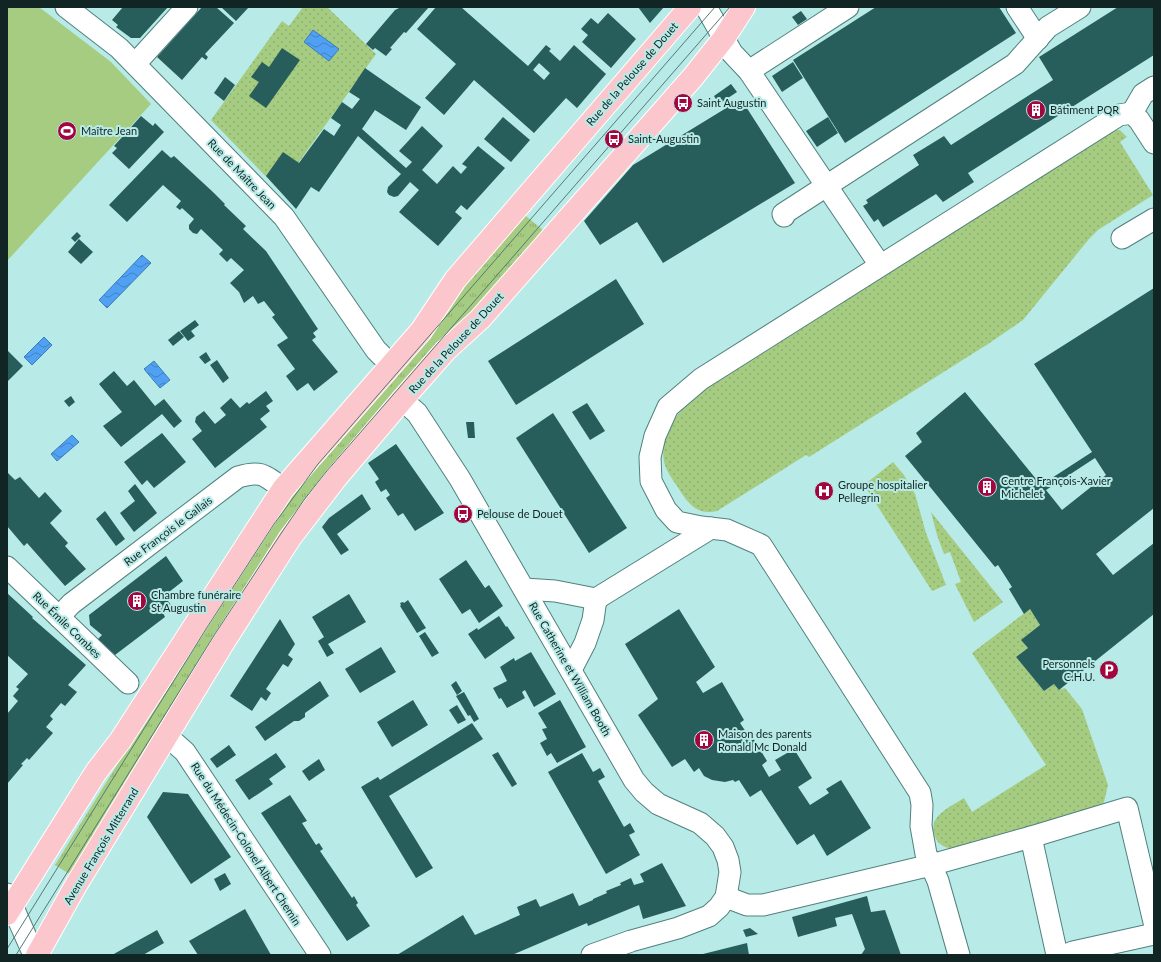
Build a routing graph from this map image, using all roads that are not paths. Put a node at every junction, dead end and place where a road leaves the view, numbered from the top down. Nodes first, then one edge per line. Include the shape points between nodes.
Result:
1 (66, 7) edge
2 (187, 7) edge
3 (690, 7) edge
4 (706, 7) edge
5 (744, 7) edge
6 (848, 7) edge
7 (1017, 7) edge
8 (1080, 7) edge
9 (724, 38) junction
10 (1038, 39) junction
11 (135, 64) junction
12 (749, 71) junction
13 (1154, 87) edge
14 (1132, 113) junction
15 (1154, 143) edge
16 (826, 186) junction
17 (784, 216) dead end
18 (1154, 219) edge
19 (1122, 238) dead end
20 (880, 265) junction
21 (391, 365) junction
22 (402, 400) junction
23 (284, 489) junction
24 (711, 528) junction
25 (7, 567) edge
26 (524, 589) junction
27 (596, 599) junction
28 (59, 617) junction
29 (571, 670) junction
30 (128, 683) dead end
31 (166, 738) junction
32 (1031, 837) junction
33 (930, 866) junction
34 (726, 897) junction
35 (9, 904) edge
36 (1154, 922) edge
37 (1154, 934) edge
38 (36, 955) edge
39 (320, 955) edge
40 (592, 955) edge
41 (959, 955) edge
42 (1057, 955) edge
43 (1066, 955) edge

1 - 11 street, Rue de Maître Jean via 119,48
2 - 11 street
3 - 21 main road, Rue de la Pelouse de Douet via 455,280 421,331
4 - 9 street
5 - 9 main road, Rue de la Pelouse de Douet
6 - 12 street
7 - 10 street
8 - 10 street via 1048,27
9 - 12 street via 732,53
9 - 22 main road, Rue de la Pelouse de Douet via 693,77 480,319 445,351
10 - 16 street via 1015,64
11 - 21 street, Rue de Maître Jean via 284,217 376,350
12 - 16 street
13 - 14 street via 1143,94
14 - 15 street
14 - 20 street via 1119,116
16 - 17 street via 783,214
16 - 20 street
18 - 19 street
20 - 24 street via 701,379 668,407 655,436 650,457 651,481 666,510 677,522
21 - 23 main road, Rue de la Pelouse de Douet
22 - 26 street, Rue Catherine et William Booth via 417,413 460,479
22 - 31 main road, Rue de la Pelouse de Douet via 336,478 290,538
23 - 28 street, Rue François le Gallais via 268,477 253,473 238,477 71,604
23 - 35 main road, Rue de la Pelouse de Douet via 120,741 96,772
24 - 27 street
24 - 33 street via 727,530 761,545 920,793 920,826
25 - 28 street, Rue Émile Combes
26 - 27 street via 555,591
26 - 29 street, Rue Catherine et William Booth
27 - 29 street via 593,620 585,643
28 - 30 street, Rue Émile Combes
29 - 34 street, Rue Catherine et William Booth via 634,780 644,792 658,804 700,823 723,847 730,872
31 - 38 main road, Avenue François Mitterrand
31 - 39 street, Rue du Médecin-Colonel Albert Chemin via 185,752
32 - 33 street
32 - 36 street via 1127,808
32 - 42 street
33 - 34 street via 757,906 747,906
33 - 41 street via 938,881
34 - 40 street via 708,916
35 - 38 street
37 - 43 street

